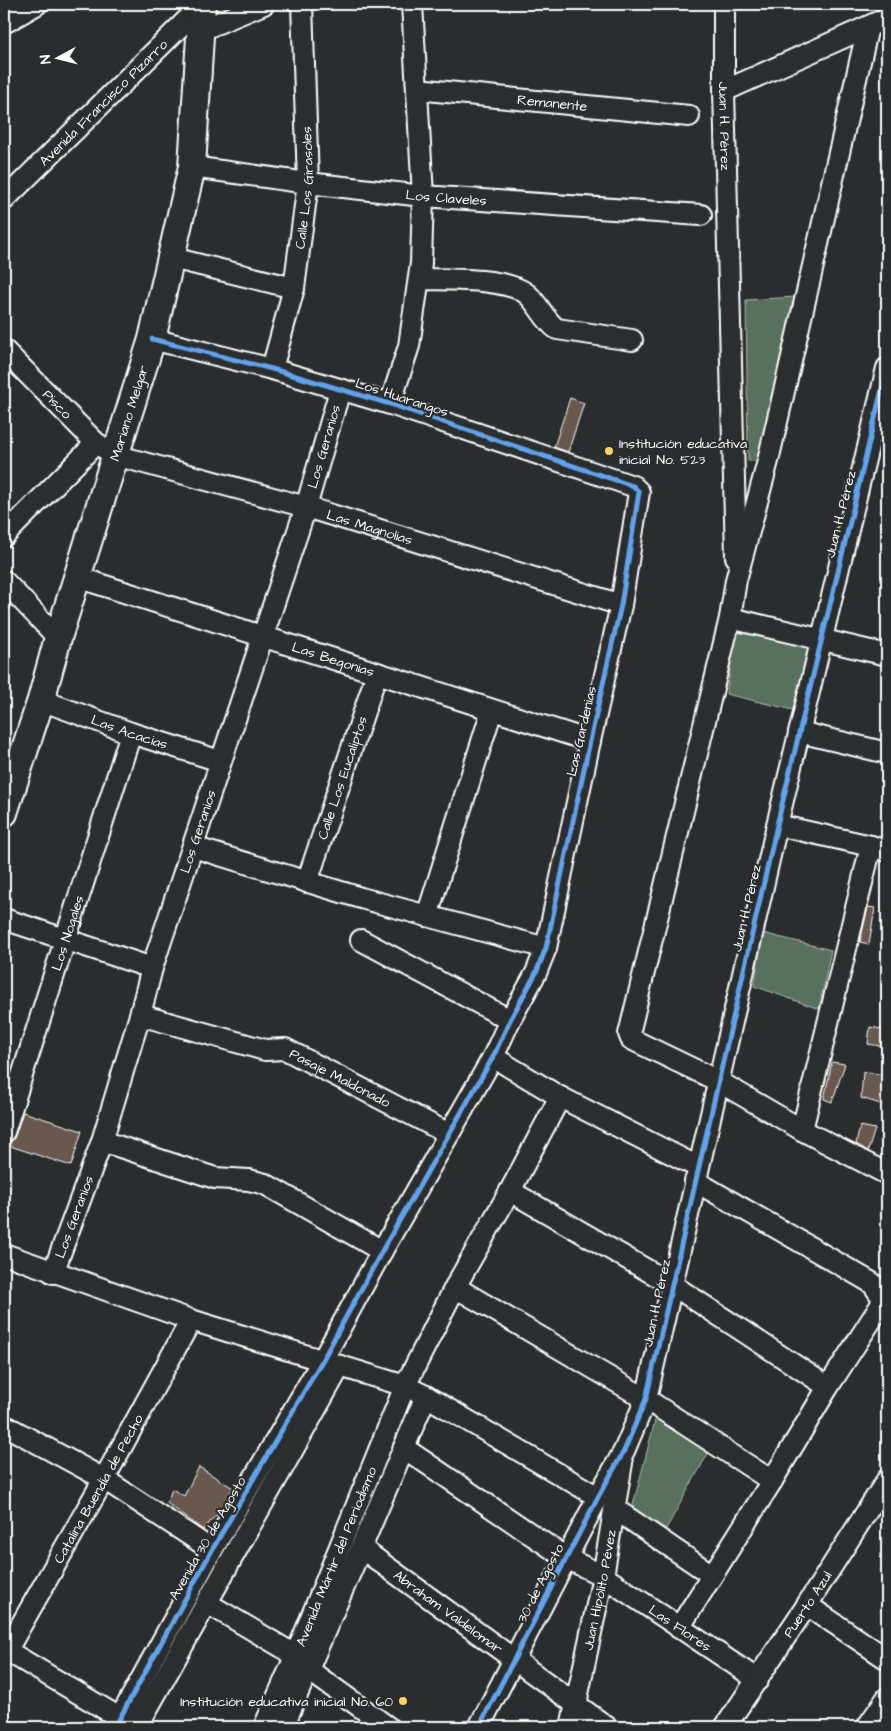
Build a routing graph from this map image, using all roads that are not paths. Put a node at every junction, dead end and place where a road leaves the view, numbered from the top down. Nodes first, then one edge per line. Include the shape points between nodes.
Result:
1 (37, 4) edge
2 (202, 4) edge
3 (264, 4) edge
4 (302, 4) edge
5 (412, 4) edge
6 (724, 4) edge
7 (887, 18) edge
8 (4, 23) edge
9 (868, 26) junction
10 (202, 30) junction
11 (417, 89) junction
12 (724, 91) junction
13 (689, 116) dead end
14 (192, 167) junction
15 (308, 183) junction
16 (424, 196) junction
17 (4, 200) edge
18 (701, 215) dead end
19 (172, 258) junction
20 (420, 279) junction
21 (294, 288) junction
22 (152, 339) junction
23 (632, 340) dead end
24 (4, 350) edge
25 (887, 368) edge
26 (272, 369) junction
27 (340, 390) junction
28 (390, 404) junction
29 (106, 449) junction
30 (639, 492) joint
31 (306, 507) junction
32 (4, 536) edge
33 (77, 577) junction
34 (736, 580) junction
35 (4, 581) edge
36 (621, 605) junction
37 (730, 618) junction
38 (262, 637) junction
39 (58, 638) junction
40 (822, 640) junction
41 (887, 655) edge
42 (377, 673) junction
43 (40, 700) junction
44 (492, 710) junction
45 (799, 732) junction
46 (131, 733) junction
47 (590, 741) junction
48 (887, 753) edge
49 (220, 761) junction
50 (4, 813) edge
51 (777, 825) junction
52 (193, 847) junction
53 (879, 849) edge
54 (307, 882) junction
55 (427, 916) junction
56 (4, 919) edge
57 (65, 940) junction
58 (361, 940) dead end
59 (546, 948) junction
60 (152, 968) junction
61 (140, 1015) junction
62 (510, 1020) junction
63 (493, 1056) junction
64 (718, 1081) junction
65 (560, 1097) junction
66 (802, 1130) junction
67 (4, 1132) edge
68 (448, 1134) junction
69 (102, 1141) junction
70 (696, 1174) junction
71 (887, 1174) edge
72 (510, 1191) junction
73 (382, 1251) junction
74 (4, 1254) edge
75 (53, 1272) junction
76 (671, 1284) junction
77 (455, 1286) junction
78 (191, 1320) junction
79 (331, 1364) junction
80 (405, 1386) junction
81 (828, 1386) junction
82 (426, 1396) junction
83 (646, 1399) junction
84 (4, 1425) edge
85 (404, 1448) junction
86 (624, 1451) junction
87 (104, 1480) junction
88 (887, 1480) edge
89 (772, 1482) junction
90 (598, 1497) junction
91 (615, 1509) junction
92 (361, 1548) junction
93 (212, 1550) junction
94 (566, 1558) junction
95 (712, 1575) junction
96 (603, 1576) junction
97 (207, 1603) junction
98 (808, 1605) junction
99 (679, 1628) junction
100 (5, 1652) edge
101 (514, 1658) junction
102 (887, 1659) edge
103 (301, 1663) junction
104 (758, 1680) junction
105 (887, 1698) edge
106 (576, 1704) junction
107 (127, 1725) edge
108 (264, 1727) edge
109 (283, 1727) edge
110 (388, 1727) edge
111 (479, 1727) edge
112 (571, 1727) edge
113 (607, 1727) edge
114 (725, 1727) edge
115 (867, 1727) edge

1 - 8 street
2 - 10 main road, Mariano Melgar
2 - 17 street, Avenida Francisco Pizarro
3 - 10 street
4 - 15 street, Calle Los Girasoles
5 - 11 street
6 - 12 street, Juan H. Pérez
7 - 9 street
9 - 12 street
9 - 34 street via 768,462
10 - 14 main road, Mariano Melgar
11 - 13 street, Remanente
11 - 16 street
12 - 34 street, Juan H. Pérez
14 - 15 street, Los Claveles
14 - 19 main road, Mariano Melgar
15 - 16 street, Los Claveles
15 - 21 street, Calle Los Girasoles
16 - 18 street, Los Claveles
16 - 20 street
19 - 21 street
19 - 22 main road, Mariano Melgar
20 - 23 street via 499,283 524,292 557,329
20 - 28 street via 409,346
21 - 26 street, Calle Los Girasoles
22 - 26 street, Los Huarangos
22 - 29 main road, Mariano Melgar via 130,412
24 - 29 street, Pisco
25 - 40 street, Juan H. Pérez
26 - 27 street, Los Huarangos
27 - 28 street, Los Huarangos
27 - 31 street, Los Geranios
28 - 30 street, Los Huarangos via 633,486
29 - 31 street, Las Magnolias
29 - 32 street
29 - 33 main road, Mariano Melgar
30 - 36 street, Las Gardenias
31 - 36 street, Las Magnolias
31 - 38 street, Los Geranios
33 - 38 street, Las Begonias
33 - 39 main road, Mariano Melgar
34 - 37 street
35 - 39 street
36 - 47 street, Las Gardenias
37 - 40 street
37 - 64 street via 629,1034 631,1039
38 - 42 street, Las Begonias
38 - 49 street, Los Geranios
39 - 43 main road, Mariano Melgar
40 - 41 street
40 - 45 street, Juan H. Pérez
42 - 44 street, Las Begonias
42 - 54 street, Calle Los Eucaliptos
43 - 46 street, Las Acacias
43 - 50 main road, Mariano Melgar
44 - 47 street, Las Begonias
44 - 55 street
45 - 48 street
45 - 51 street, Juan H. Pérez
46 - 49 street, Las Acacias
46 - 57 street, Los Nogales
47 - 59 street, Las Gardenias
49 - 52 street, Los Geranios
51 - 53 street
51 - 64 street, Juan H. Pérez
52 - 54 street
52 - 60 street, Los Geranios
53 - 66 street
54 - 55 street
55 - 59 street
56 - 57 street
57 - 60 street
57 - 67 street, Los Nogales
58 - 62 street
59 - 62 street, Las Gardenias
60 - 61 street, Los Geranios
61 - 68 street, Pasaje Maldonado via 265,1050 285,1049
61 - 69 street, Los Geranios
62 - 63 street, Las Gardenias
63 - 65 street
63 - 68 street, Las Gardenias
64 - 66 street
64 - 70 street, Juan H. Pérez
65 - 70 street
65 - 72 street, Avenida Mártir del Periodismo
66 - 71 street
68 - 73 street, Las Gardenias
69 - 73 street via 215,1178 265,1184
69 - 75 street, Los Geranios
70 - 76 street, Juan H. Pérez
70 - 81 street via 872,1283 878,1290 882,1297 881,1305
72 - 76 street
72 - 77 street, Avenida Mártir del Periodismo
73 - 79 street, Las Gardenias
74 - 75 street
75 - 78 street
76 - 81 street
76 - 83 street, Juan H. Pérez
77 - 80 street, Avenida Mártir del Periodismo
77 - 83 street
78 - 79 street
78 - 87 street, Catalina Buendía de Pecho
79 - 80 street
79 - 93 street, Avenida 30 de Agosto
79 - 97 street
80 - 82 street
80 - 103 street, Avenida Mártir del Periodismo
81 - 89 street
82 - 85 street, Avenida Mártir del Periodismo
82 - 90 street
83 - 86 street, Juan H. Pérez
83 - 89 street
84 - 87 street
85 - 92 street, Avenida Mártir del Periodismo
85 - 94 street, Las Flores
86 - 90 street, 30 de Agosto
86 - 91 street, Juan Hipólito Pévez
87 - 93 street
87 - 100 street, Catalina Buendía de Pecho
88 - 98 street, Puerto Azul
89 - 95 street
90 - 94 street, 30 de Agosto
91 - 95 street
91 - 96 street, Juan Hipólito Pévez
92 - 101 street, Abraham Valdelomar
92 - 103 street, Avenida Mártir del Periodismo
93 - 107 street, Avenida 30 de Agosto
94 - 96 street, Las Flores
94 - 101 street, 30 de Agosto
95 - 99 street
96 - 99 street, Las Flores
96 - 106 street, Juan Hipólito Pévez
97 - 103 street via 285,1649
97 - 107 street
98 - 102 street
98 - 104 street, Puerto Azul
99 - 104 street, Las Flores
100 - 107 street
101 - 106 street, Abraham Valdelomar
101 - 111 street, 30 de Agosto
103 - 108 street, Avenida Mártir del Periodismo
103 - 109 street, Avenida Mártir del Periodismo
103 - 110 street
104 - 114 street, Puerto Azul
105 - 115 street
106 - 112 street, Juan Hipólito Pévez
106 - 113 street, Abraham Valdelomar

